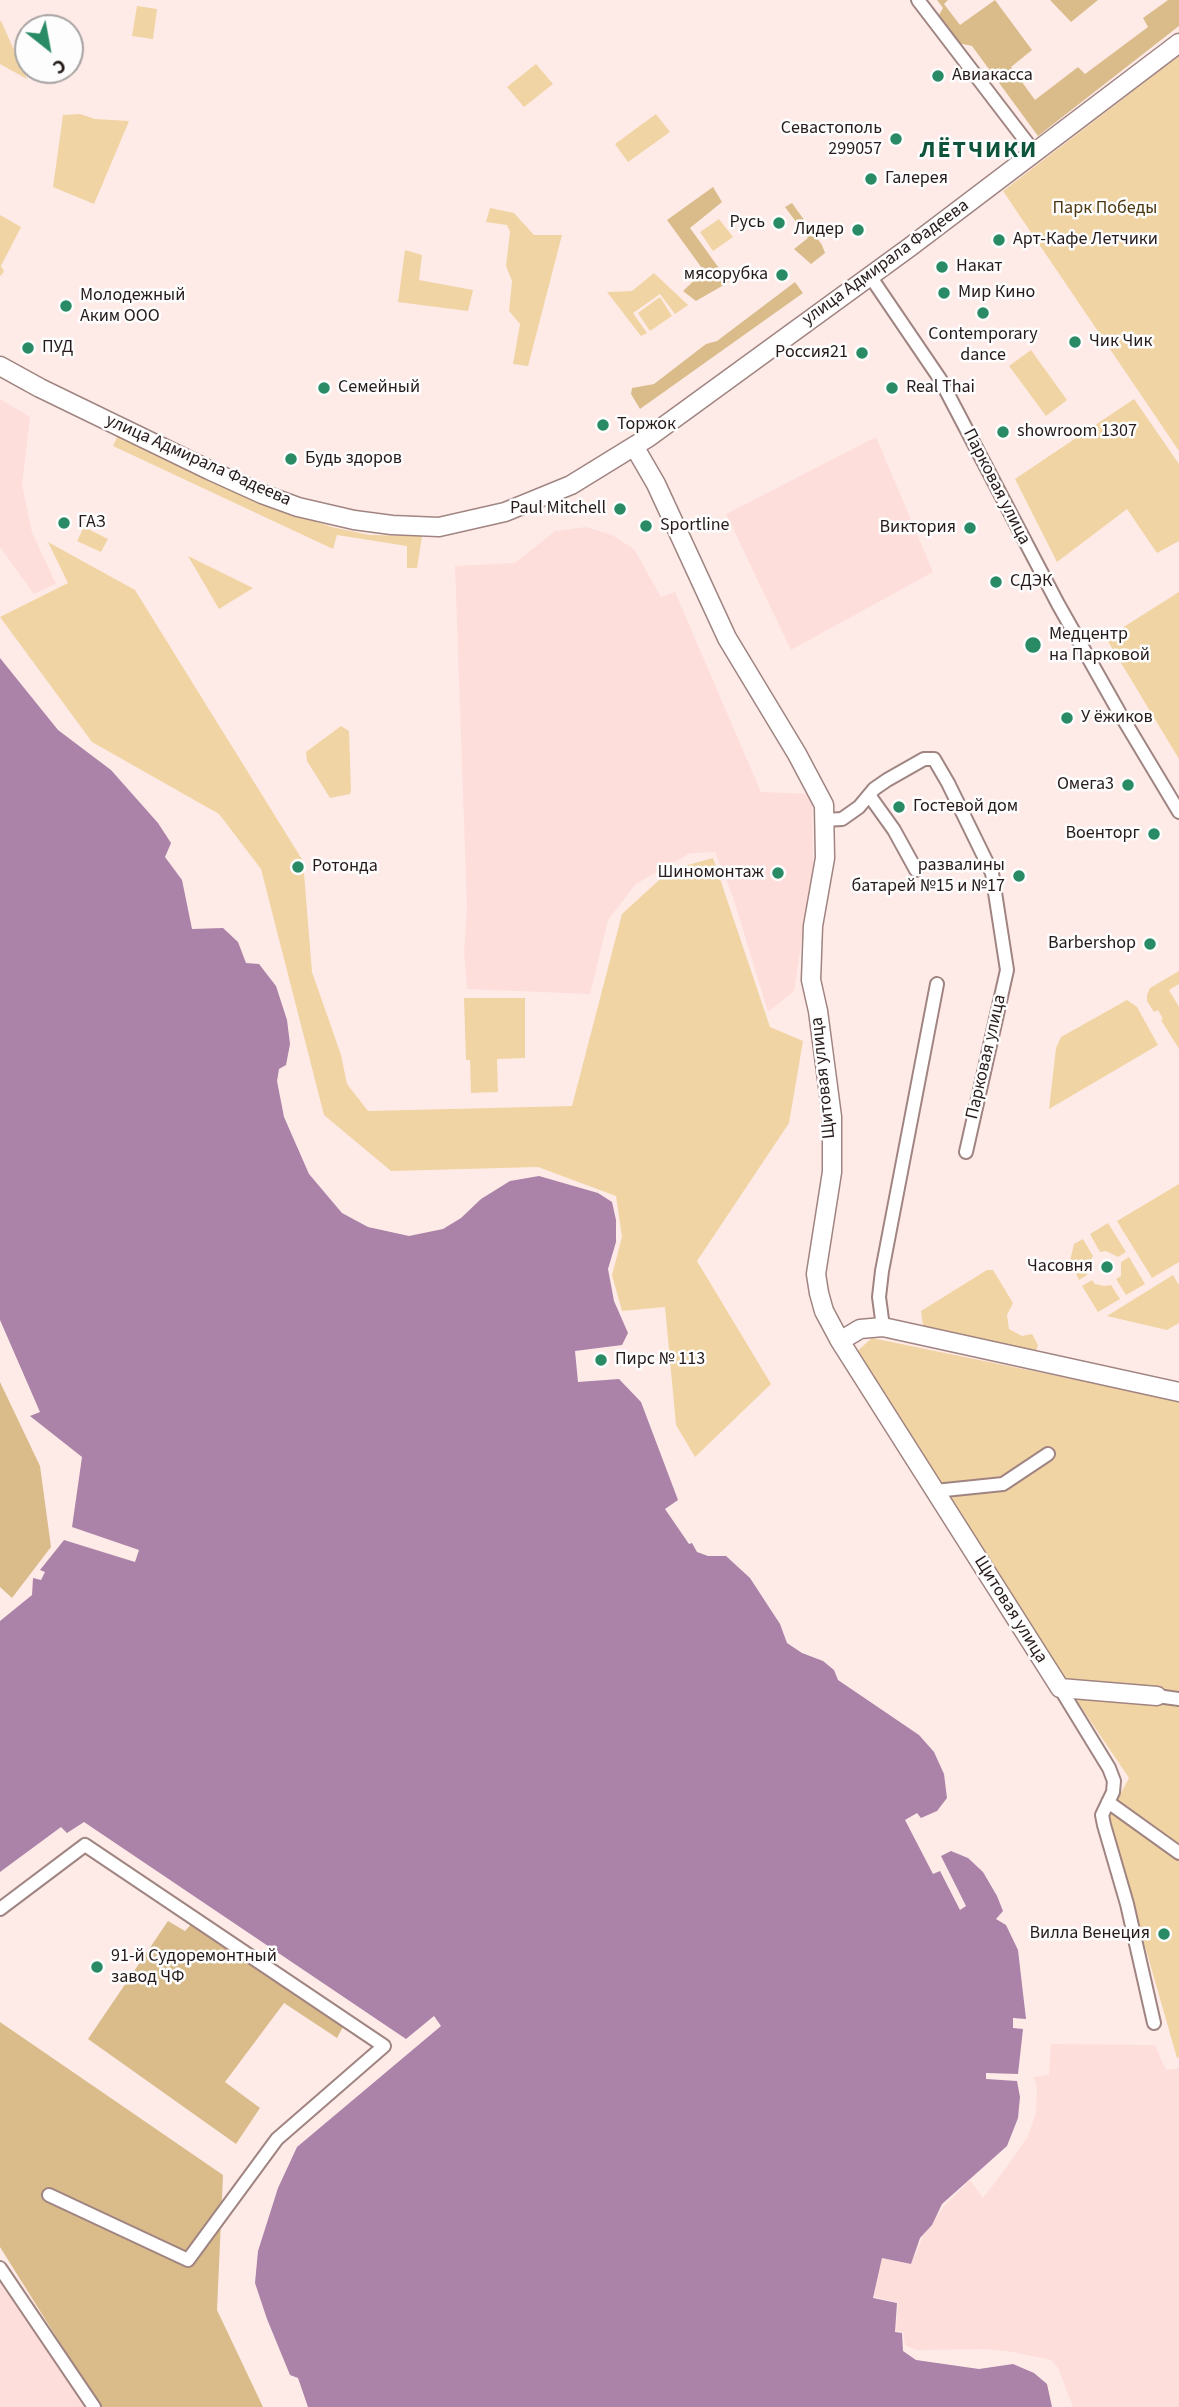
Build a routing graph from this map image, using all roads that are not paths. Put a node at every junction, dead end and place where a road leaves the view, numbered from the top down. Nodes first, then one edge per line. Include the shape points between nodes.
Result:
1 (918, 0) edge
2 (1179, 43) edge
3 (1035, 153) junction
4 (870, 276) junction
5 (0, 366) edge
6 (634, 446) junction
7 (869, 795) junction
8 (1179, 812) edge
9 (824, 820) junction
10 (916, 870) dead end
11 (937, 984) dead end
12 (966, 1152) dead end
13 (883, 1327) junction
14 (840, 1341) junction
15 (1179, 1392) edge
16 (1048, 1454) dead end
17 (935, 1491) junction
18 (1060, 1688) junction
19 (1157, 1696) joint
20 (1179, 1699) edge
21 (1108, 1801) junction
22 (1179, 1853) edge
23 (0, 1909) edge
24 (1154, 2023) dead end
25 (49, 2195) dead end
26 (0, 2269) edge
27 (94, 2407) edge

1 - 3 street
2 - 3 street, улица Адмирала Фадеева
3 - 4 street, улица Адмирала Фадеева
4 - 6 street, улица Адмирала Фадеева
4 - 8 street, Парковая улица via 940,379 1065,616
5 - 6 street, улица Адмирала Фадеева via 262,494 354,520 392,525 439,527 505,512 571,485
6 - 9 street, Щитовая улица via 727,638 824,805
7 - 9 street, Парковая улица via 842,820
7 - 10 street
7 - 12 street, Парковая улица via 913,765 934,759 992,873 1007,970
9 - 14 street, Щитовая улица via 825,858 813,926 811,980 832,1117 832,1172 816,1274 824,1311
11 - 13 street via 882,1270
13 - 14 street via 860,1329
13 - 15 street
14 - 17 street, Щитовая улица
16 - 17 street via 1003,1484
17 - 18 street, Щитовая улица
18 - 19 street
18 - 21 street, Щитовая улица via 1109,1768 1114,1781
19 - 20 street
21 - 22 street
21 - 24 street, Щитовая улица via 1102,1815 1104,1825
23 - 25 street via 85,1845 384,2046 277,2138 188,2260
26 - 27 street

